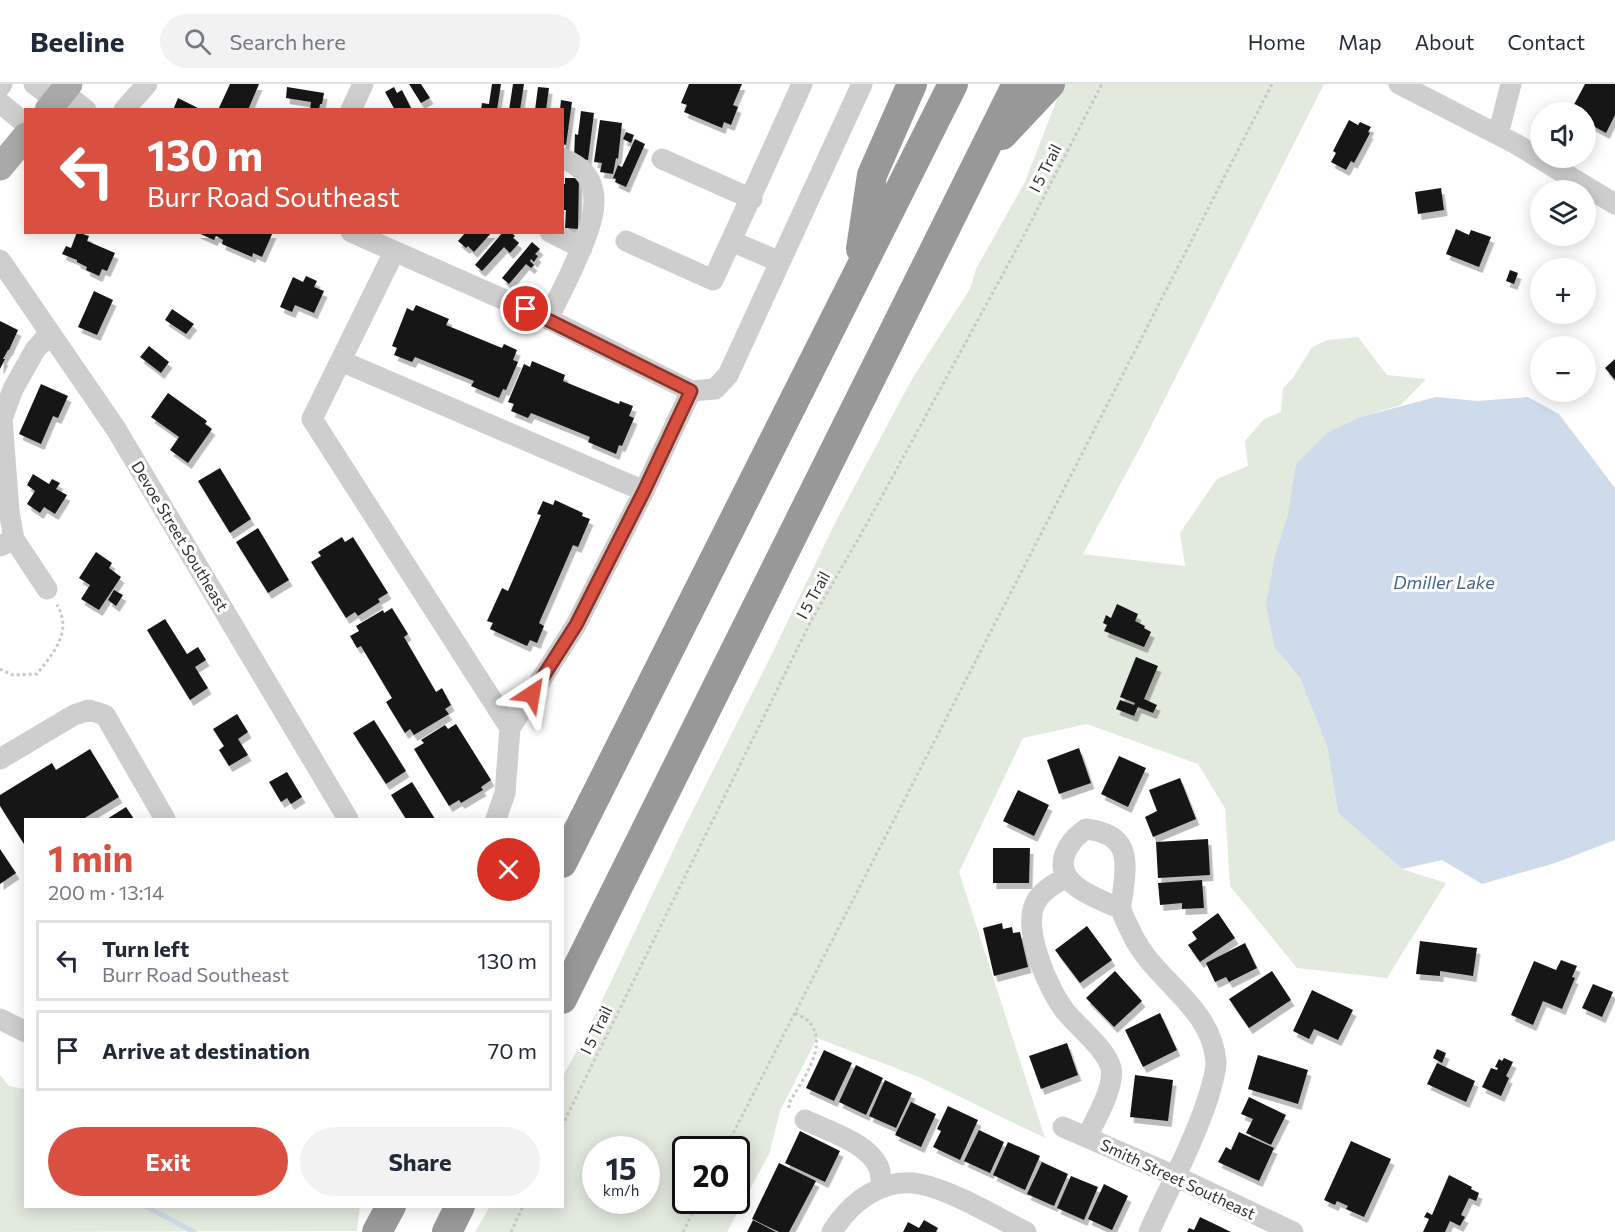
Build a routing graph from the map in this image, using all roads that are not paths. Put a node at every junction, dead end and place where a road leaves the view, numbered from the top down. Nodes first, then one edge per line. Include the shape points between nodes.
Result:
1 (147, 84) edge
2 (363, 84) edge
3 (802, 84) edge
4 (862, 84) edge
5 (912, 84) edge
6 (953, 84) edge
7 (1017, 84) edge
8 (1050, 84) edge
9 (1399, 84) edge
10 (1511, 84) edge
11 (54, 94) edge
12 (0, 103) edge
13 (82, 108) edge
14 (126, 108) edge
15 (352, 108) edge
16 (24, 122) edge
17 (1498, 135) junction
18 (24, 138) edge
19 (564, 159) edge
20 (662, 159) dead end
21 (978, 162) junction
22 (0, 166) edge
23 (752, 199) junction
24 (1615, 204) edge
25 (355, 234) edge
26 (554, 234) edge
27 (626, 241) dead end
28 (731, 241) junction
29 (582, 248) junction
30 (394, 252) junction
31 (780, 262) junction
32 (3, 273) edge
33 (858, 274) junction
34 (548, 319) junction
35 (50, 333) junction
36 (341, 361) junction
37 (691, 391) junction
38 (644, 491) junction
39 (7, 542) edge
40 (47, 588) road end
41 (510, 728) junction
42 (0, 759) edge
43 (164, 818) edge
44 (347, 818) edge
45 (496, 818) edge
46 (564, 859) edge
47 (1066, 877) junction
48 (1121, 909) junction
49 (564, 995) edge
50 (0, 1019) edge
51 (24, 1031) edge
52 (805, 1120) road end
53 (1063, 1126) dead end
54 (1087, 1137) junction
55 (1175, 1176) junction
56 (882, 1187) junction
57 (389, 1208) edge
58 (459, 1208) edge
59 (377, 1232) edge
60 (447, 1232) edge
61 (832, 1232) edge
62 (1026, 1232) edge
63 (1149, 1232) edge
64 (1293, 1232) edge

1 - 14 street
2 - 15 street
3 - 23 street
4 - 31 street
5 - 33 highway via 872,175
6 - 33 highway
7 - 21 highway
8 - 21 highway
9 - 17 street
10 - 17 street
11 - 13 street
12 - 16 street
17 - 24 street
18 - 22 main road
19 - 29 street via 584,171 592,185 593,218
20 - 23 street
21 - 49 highway
23 - 28 street
25 - 30 street
26 - 29 street
27 - 28 street via 713,279
28 - 31 street
29 - 34 street
30 - 34 street
30 - 36 street
31 - 37 street via 728,375 715,389
32 - 35 street, Devoe Street Southeast
33 - 46 highway
34 - 37 street
35 - 39 street via 35,350 2,419 9,511
35 - 44 street, Devoe Street Southeast via 116,429
36 - 38 street
36 - 41 street via 312,419
37 - 38 street
38 - 41 street via 576,625
39 - 40 street
41 - 45 street via 506,793
42 - 43 street via 74,715 89,710 105,715
47 - 48 street via 1093,897
47 - 48 street via 1062,862 1075,837 1086,829 1111,835 1121,844 1125,855
47 - 54 street via 1037,899 1032,914 1033,934 1056,997 1102,1052 1112,1071 1102,1106
48 - 55 street via 1143,955 1189,1003 1212,1043 1214,1077 1202,1116
50 - 51 street
52 - 56 street via 865,1149 880,1170
53 - 54 street, Smith Street Southeast
54 - 55 street, Smith Street Southeast
55 - 63 street
55 - 64 street, Smith Street Southeast
56 - 61 street via 862,1198
56 - 62 street via 918,1183 937,1188
57 - 59 highway
58 - 60 highway

